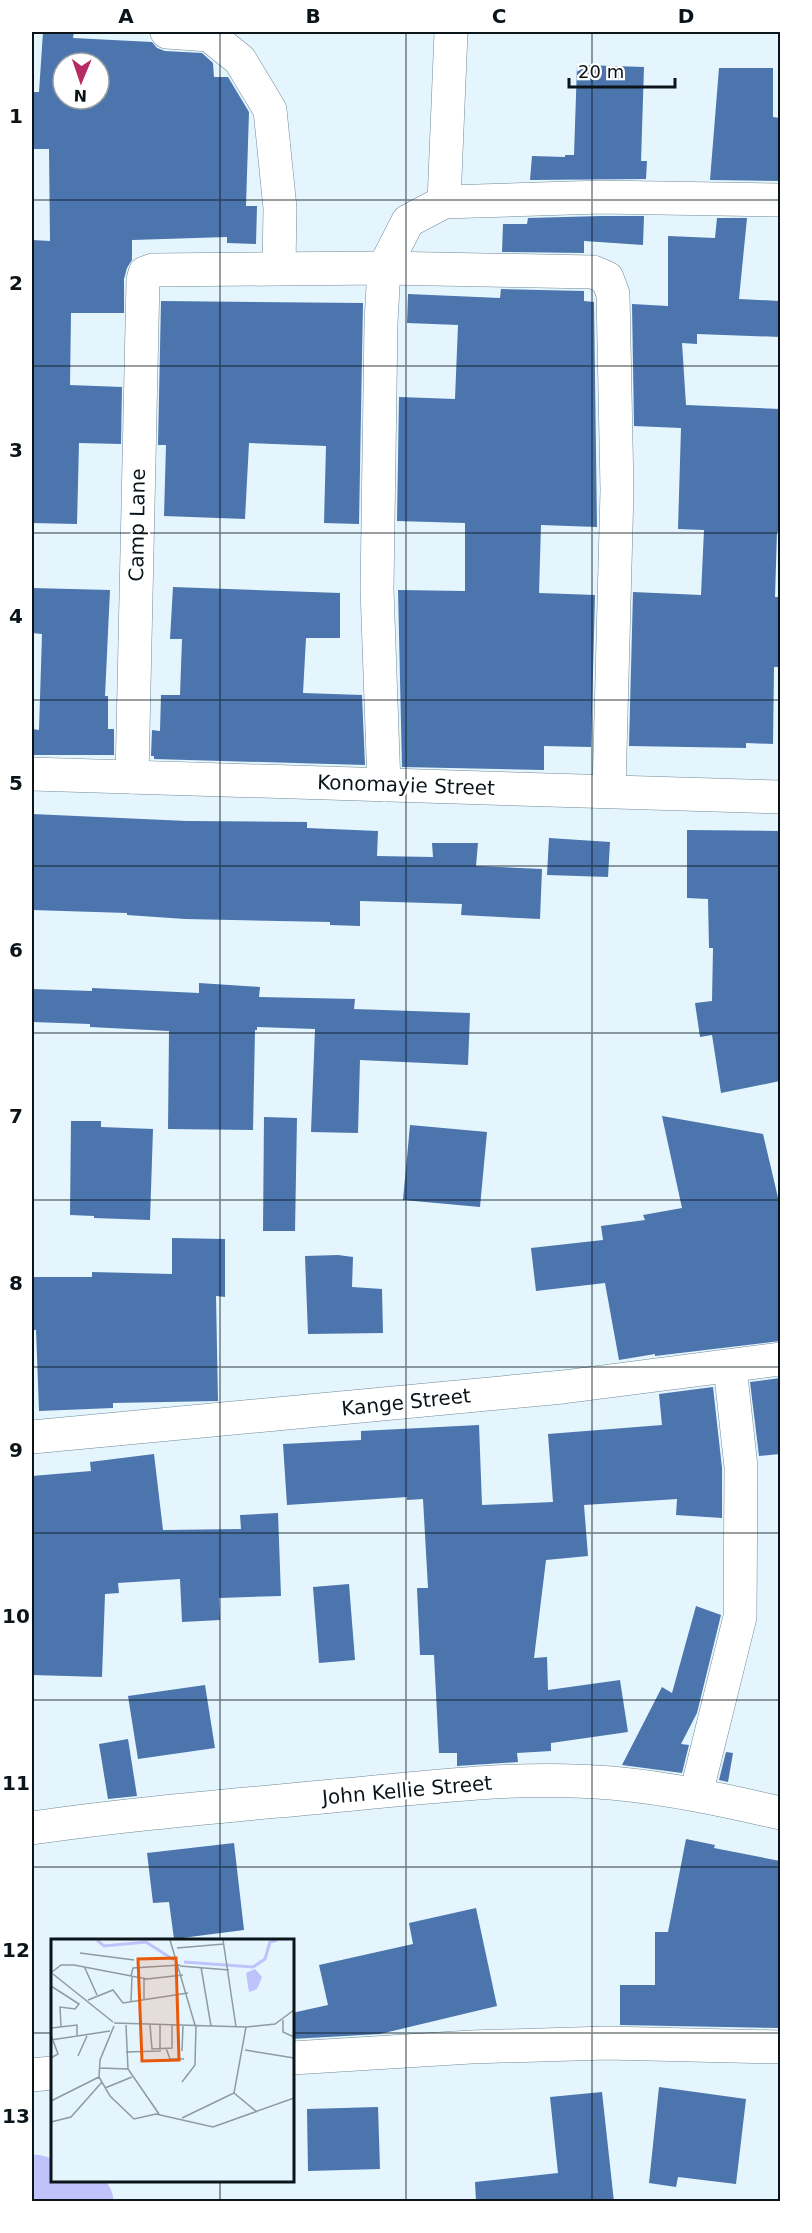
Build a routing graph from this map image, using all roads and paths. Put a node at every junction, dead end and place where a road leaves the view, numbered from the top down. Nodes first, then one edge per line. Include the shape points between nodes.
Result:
1 (167, 32) edge
2 (451, 32) edge
3 (780, 200) edge
4 (444, 202) junction
5 (279, 267) junction
6 (384, 268) junction
7 (32, 774) edge
8 (132, 777) junction
9 (384, 785) junction
10 (609, 791) junction
11 (780, 796) edge
12 (780, 1359) edge
13 (730, 1367) junction
14 (32, 1437) edge
15 (696, 1794) junction
16 (780, 1814) edge
17 (32, 1828) edge
18 (780, 2047) edge
19 (294, 2058) edge
20 (51, 2073) edge
21 (32, 2075) edge

1 - 5 street via 209,34 240,60 270,110 280,208
2 - 4 street
3 - 4 street via 601,197
4 - 6 street via 408,221
5 - 6 street
5 - 8 street, Camp Lane via 145,273
6 - 9 street via 376,589
6 - 10 street via 593,272 607,278 613,294 617,490
7 - 8 street, Konomayie Street
8 - 9 street, Konomayie Street
9 - 10 street, Konomayie Street
10 - 11 street, Konomayie Street
12 - 13 street, Kange Street
13 - 14 street, Kange Street via 552,1388
13 - 15 street via 741,1467 740,1617
15 - 16 street, John Kellie Street
15 - 17 street, John Kellie Street via 610,1783 484,1782 116,1816
18 - 19 street via 607,2043
20 - 21 street

